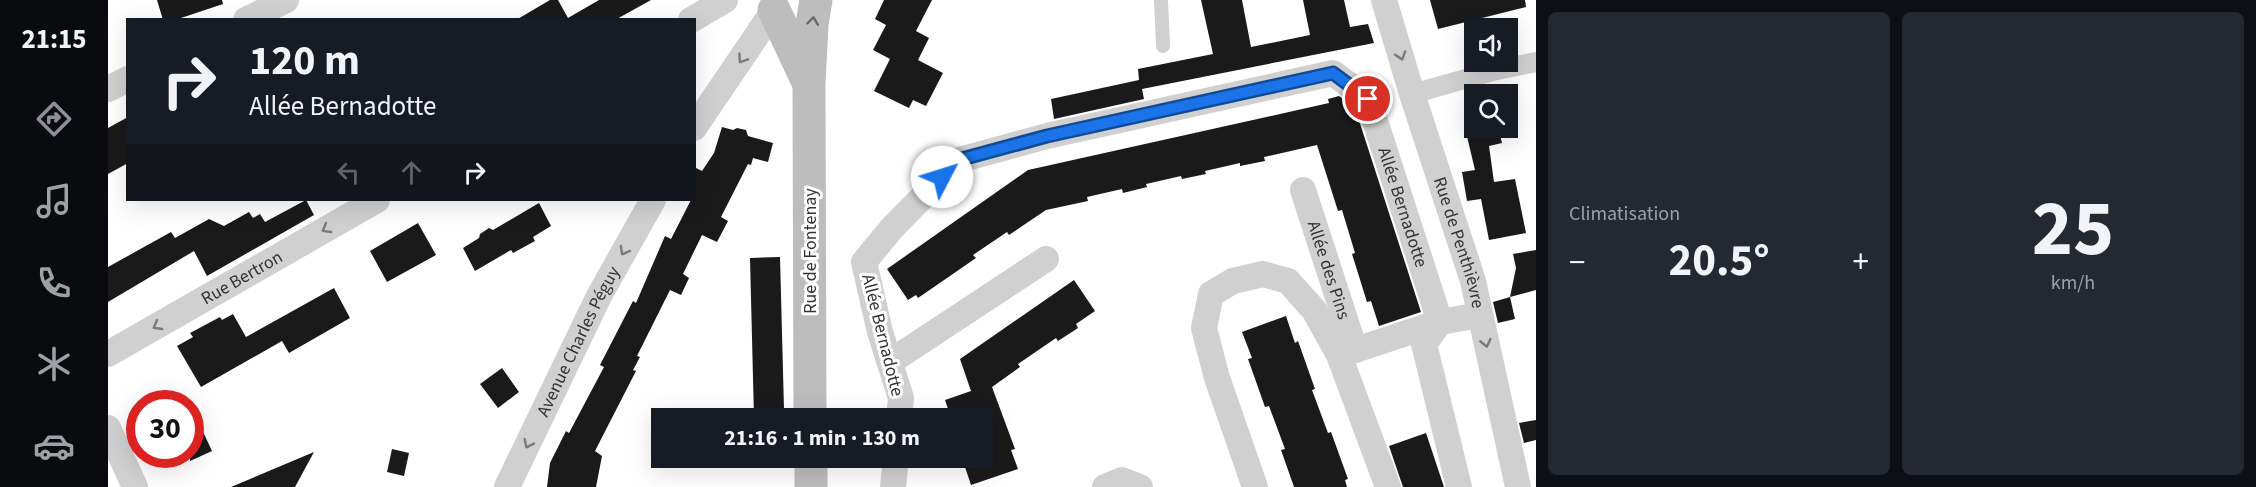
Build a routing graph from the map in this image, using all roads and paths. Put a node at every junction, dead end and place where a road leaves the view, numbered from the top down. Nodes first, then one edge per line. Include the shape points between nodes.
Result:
1 (286, 0) edge
2 (725, 0) edge
3 (816, 0) edge
4 (1161, 0) edge
5 (1384, 0) edge
6 (781, 3) edge
7 (250, 18) edge
8 (694, 18) edge
9 (1163, 46) dead end
10 (1536, 62) edge
11 (126, 80) edge
12 (809, 84) junction
13 (108, 89) edge
14 (1412, 94) junction
15 (696, 125) edge
16 (1303, 190) dead end
17 (375, 201) edge
18 (651, 201) edge
19 (1046, 259) dead end
20 (1480, 315) junction
21 (1440, 322) junction
22 (1347, 352) junction
23 (108, 354) edge
24 (890, 362) junction
25 (810, 408) edge
26 (900, 408) edge
27 (108, 428) edge
28 (811, 468) edge
29 (895, 468) edge
30 (135, 487) edge
31 (507, 487) edge
32 (811, 487) edge
33 (893, 487) edge
34 (1105, 487) edge
35 (1140, 487) edge
36 (1255, 487) edge
37 (1388, 487) edge
38 (1459, 487) edge
39 (1518, 487) edge

1 - 7 street
2 - 8 street
12 -> 3 main road, Rue de Fontenay
4 - 9 lane
5 -> 14 street, Rue de Penthièvre
6 - 12 main road, Rue de Fontenay
6 -> 15 street
10 - 14 street
11 - 13 street
12 - 25 main road, Rue de Fontenay
14 - 20 street, Rue de Penthièvre via 1473,281
16 - 22 street, Allée des Pins
17 -> 23 street, Rue Bertron
18 -> 31 street, Avenue Charles Péguy via 599,296
19 - 24 street
20 - 21 street
20 -> 39 street, Rue de Penthièvre
21 - 22 street
21 - 24 street, Allée Bernadotte via 1368,99 1333,73 1047,136 958,160 864,262
21 - 38 street via 1424,344
22 - 36 street via 1288,281 1263,274 1233,281 1211,294 1203,328
22 - 37 street
24 - 26 street, Allée Bernadotte via 901,398
27 - 30 street
28 - 32 main road
29 - 33 street
34 - 35 street via 1122,480

